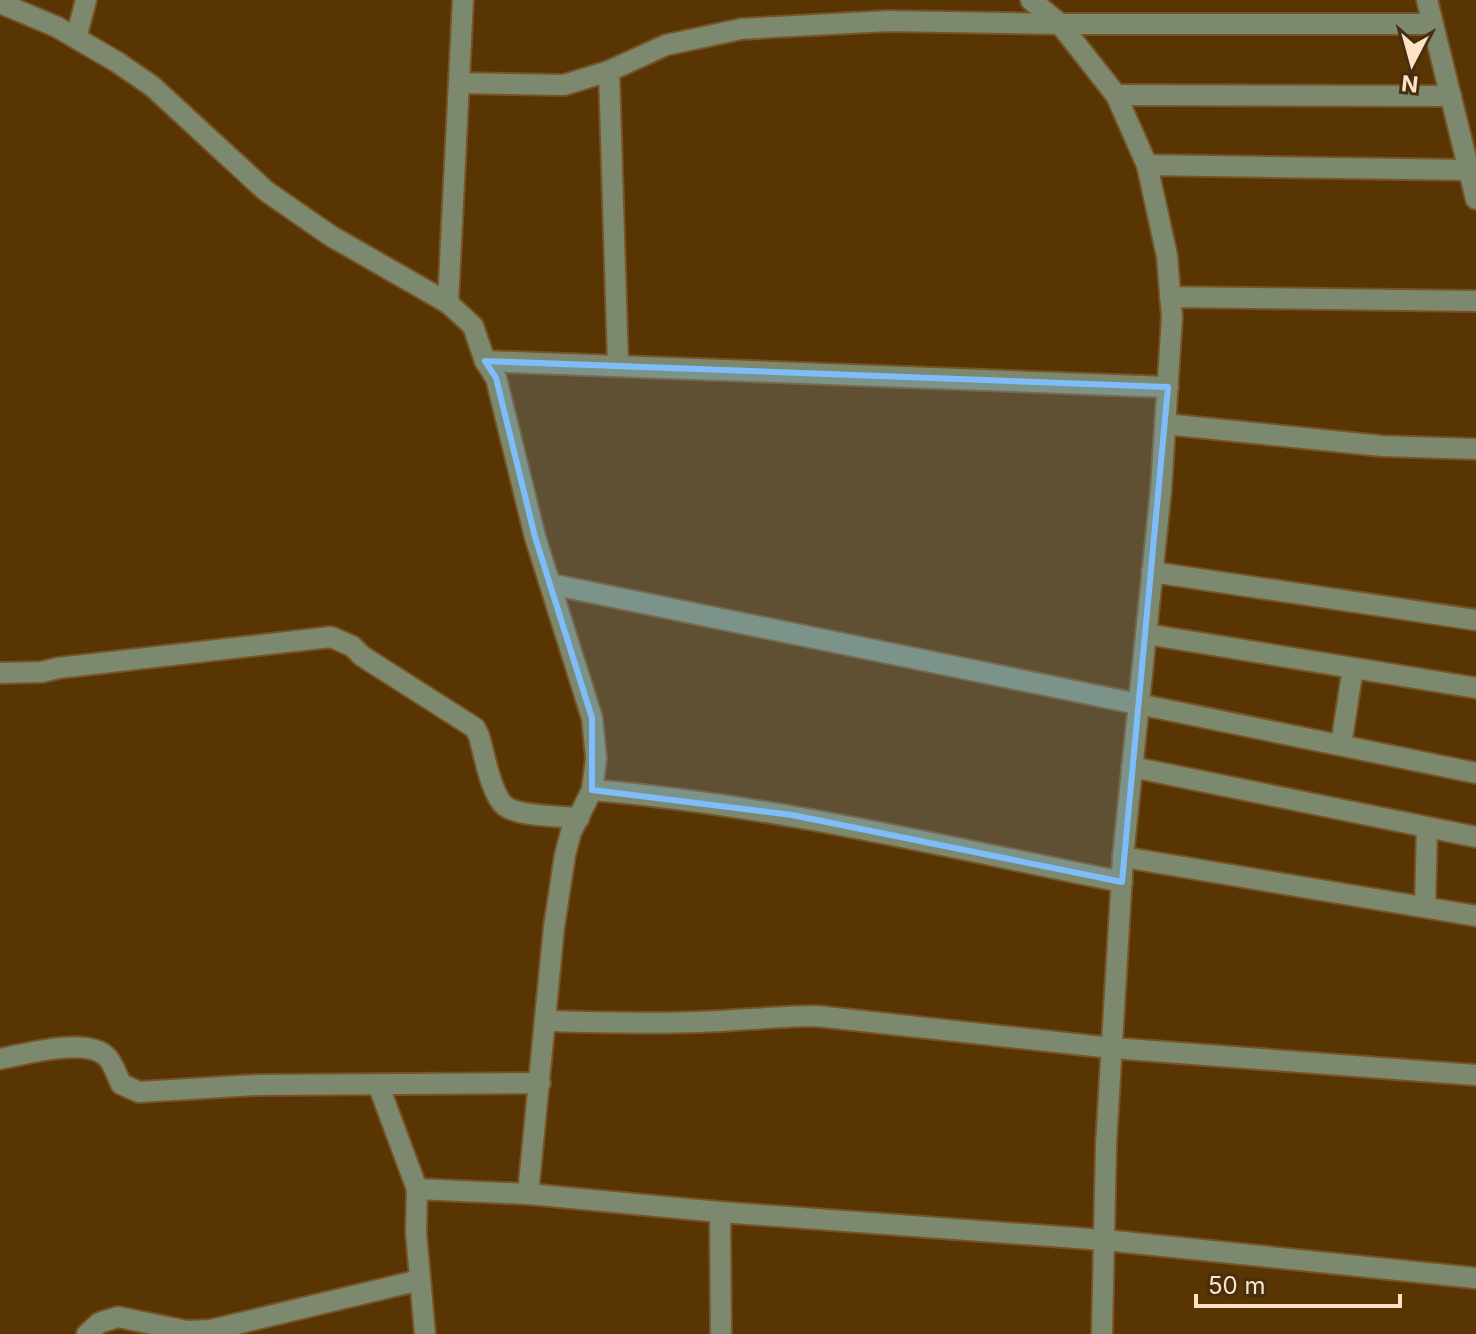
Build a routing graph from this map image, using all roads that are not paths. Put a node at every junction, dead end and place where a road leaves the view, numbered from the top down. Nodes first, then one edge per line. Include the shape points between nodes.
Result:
1 (86, 0) edge
2 (463, 0) edge
3 (1031, 0) edge
4 (1427, 0) edge
5 (0, 3) edge
6 (890, 10) edge
7 (1060, 24) junction
8 (1433, 24) junction
9 (76, 38) junction
10 (609, 71) junction
11 (459, 83) junction
12 (1116, 95) junction
13 (1451, 96) junction
14 (1147, 165) junction
15 (1469, 170) junction
16 (1476, 199) edge
17 (1170, 297) junction
18 (1476, 301) edge
19 (448, 303) junction
20 (485, 361) junction
21 (618, 366) junction
22 (1168, 387) junction
23 (1165, 424) junction
24 (1476, 449) edge
25 (1152, 572) junction
26 (550, 584) junction
27 (1476, 620) edge
28 (1146, 634) junction
29 (1353, 668) junction
30 (0, 673) edge
31 (1476, 688) edge
32 (1138, 706) junction
33 (1341, 745) junction
34 (1132, 767) junction
35 (1476, 773) edge
36 (592, 790) junction
37 (579, 818) junction
38 (1427, 828) junction
39 (1476, 837) edge
40 (1123, 857) junction
41 (1122, 882) junction
42 (1425, 906) junction
43 (1476, 916) edge
44 (545, 1021) junction
45 (1112, 1048) junction
46 (0, 1059) edge
47 (1476, 1075) edge
48 (540, 1083) junction
49 (378, 1084) junction
50 (417, 1189) junction
51 (528, 1194) junction
52 (720, 1212) junction
53 (1104, 1240) junction
54 (1476, 1278) edge
55 (420, 1280) junction
56 (87, 1334) edge
57 (425, 1334) edge
58 (721, 1334) edge
59 (1102, 1334) edge

1 - 9 street
2 - 11 street
3 - 7 street
4 - 8 street
5 - 9 street
6 - 7 street
6 - 10 street via 699,37 666,45
7 - 8 street
7 - 12 street
8 - 13 street
9 - 19 street via 152,86 266,191 331,236
10 - 11 street via 564,85
10 - 21 street
11 - 19 street
12 - 13 street
12 - 14 street
13 - 15 street
14 - 15 street
14 - 17 street via 1167,256
15 - 16 street
17 - 18 street
17 - 22 street
19 - 20 street via 473,326
20 - 21 street
20 - 26 street via 496,378
21 - 22 street
22 - 23 street
23 - 24 street via 1382,446
23 - 25 street
25 - 27 street
25 - 28 street
26 - 32 street
26 - 36 street via 592,718
28 - 29 street
28 - 32 street
29 - 31 street
29 - 33 street
30 - 37 street via 331,637 475,728 505,806
32 - 33 street
32 - 34 street
33 - 35 street
34 - 38 street
34 - 40 street
36 - 37 street
36 - 41 street via 792,815
37 - 44 street via 565,855
38 - 39 street
38 - 42 street
40 - 41 street
40 - 42 street
41 - 45 street
42 - 43 street
44 - 45 street via 816,1016
44 - 48 street
45 - 47 street
45 - 53 street
46 - 49 street via 68,1047 95,1051 109,1060 121,1084 139,1092
48 - 49 street
48 - 51 street
49 - 50 street
50 - 51 street
50 - 55 street
51 - 52 street
52 - 53 street
52 - 58 street
53 - 54 street
53 - 59 street
55 - 56 street via 211,1330 187,1331 118,1317
55 - 57 street

